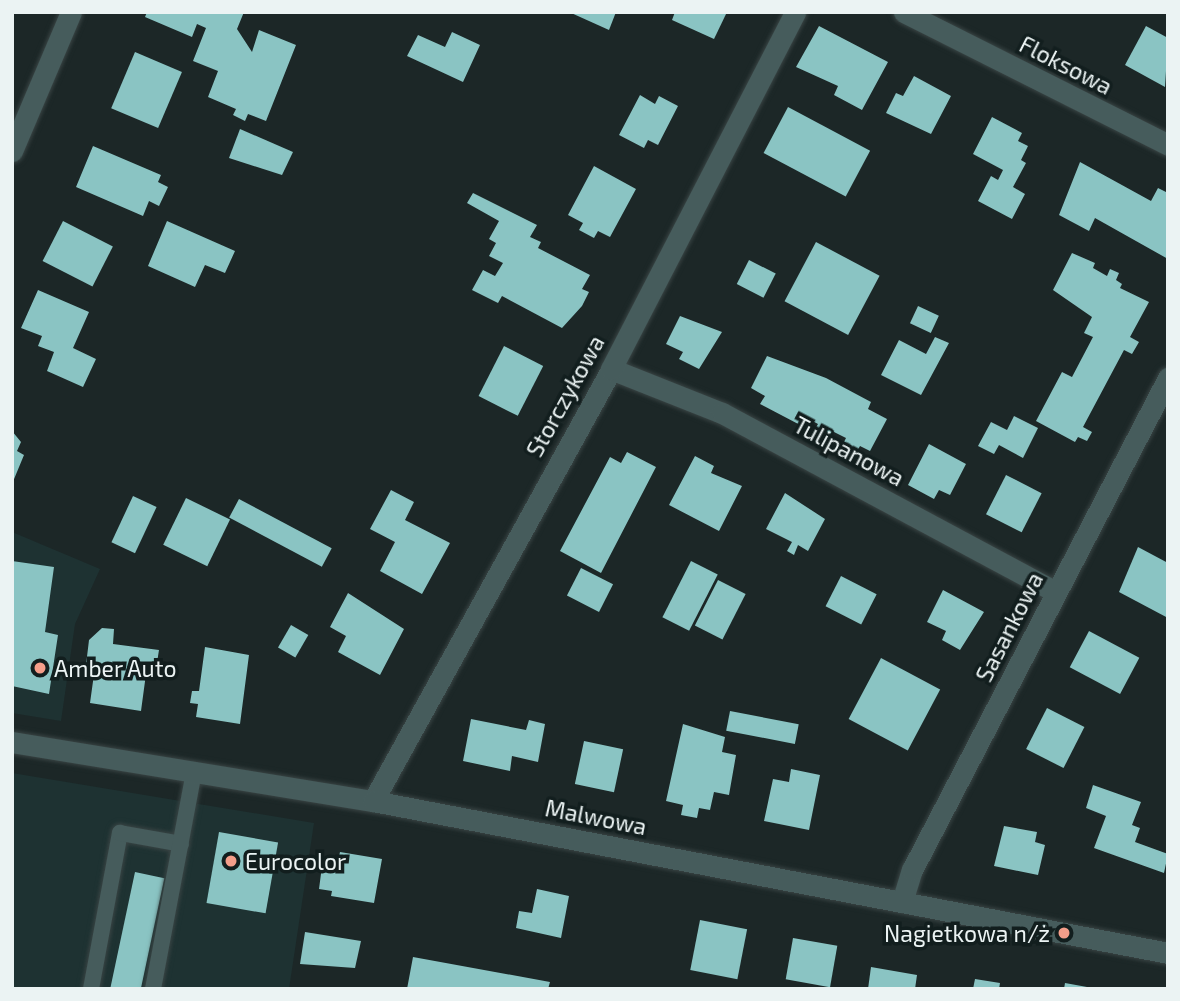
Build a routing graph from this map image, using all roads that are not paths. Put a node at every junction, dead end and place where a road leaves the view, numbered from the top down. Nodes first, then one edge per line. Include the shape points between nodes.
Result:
1 (71, 12) edge
2 (795, 12) edge
3 (904, 12) edge
4 (1168, 145) edge
5 (12, 151) edge
6 (611, 369) junction
7 (1168, 378) edge
8 (1056, 592) junction
9 (12, 742) edge
10 (194, 772) junction
11 (373, 801) junction
12 (181, 844) junction
13 (902, 902) junction
14 (1168, 953) edge
15 (91, 989) edge
16 (153, 989) edge

1 - 5 street
2 - 6 street, Storczykowa
3 - 4 street, Floksowa
6 - 8 street, Tulipanowa via 722,413
6 - 11 street, Storczykowa
7 - 8 street, Sasankowa
8 - 13 street, Sasankowa via 912,870
9 - 10 street, Malwowa
10 - 11 street, Malwowa
10 - 12 lane
11 - 13 street, Malwowa
12 - 15 lane via 120,833
12 - 16 lane
13 - 14 street, Malwowa

